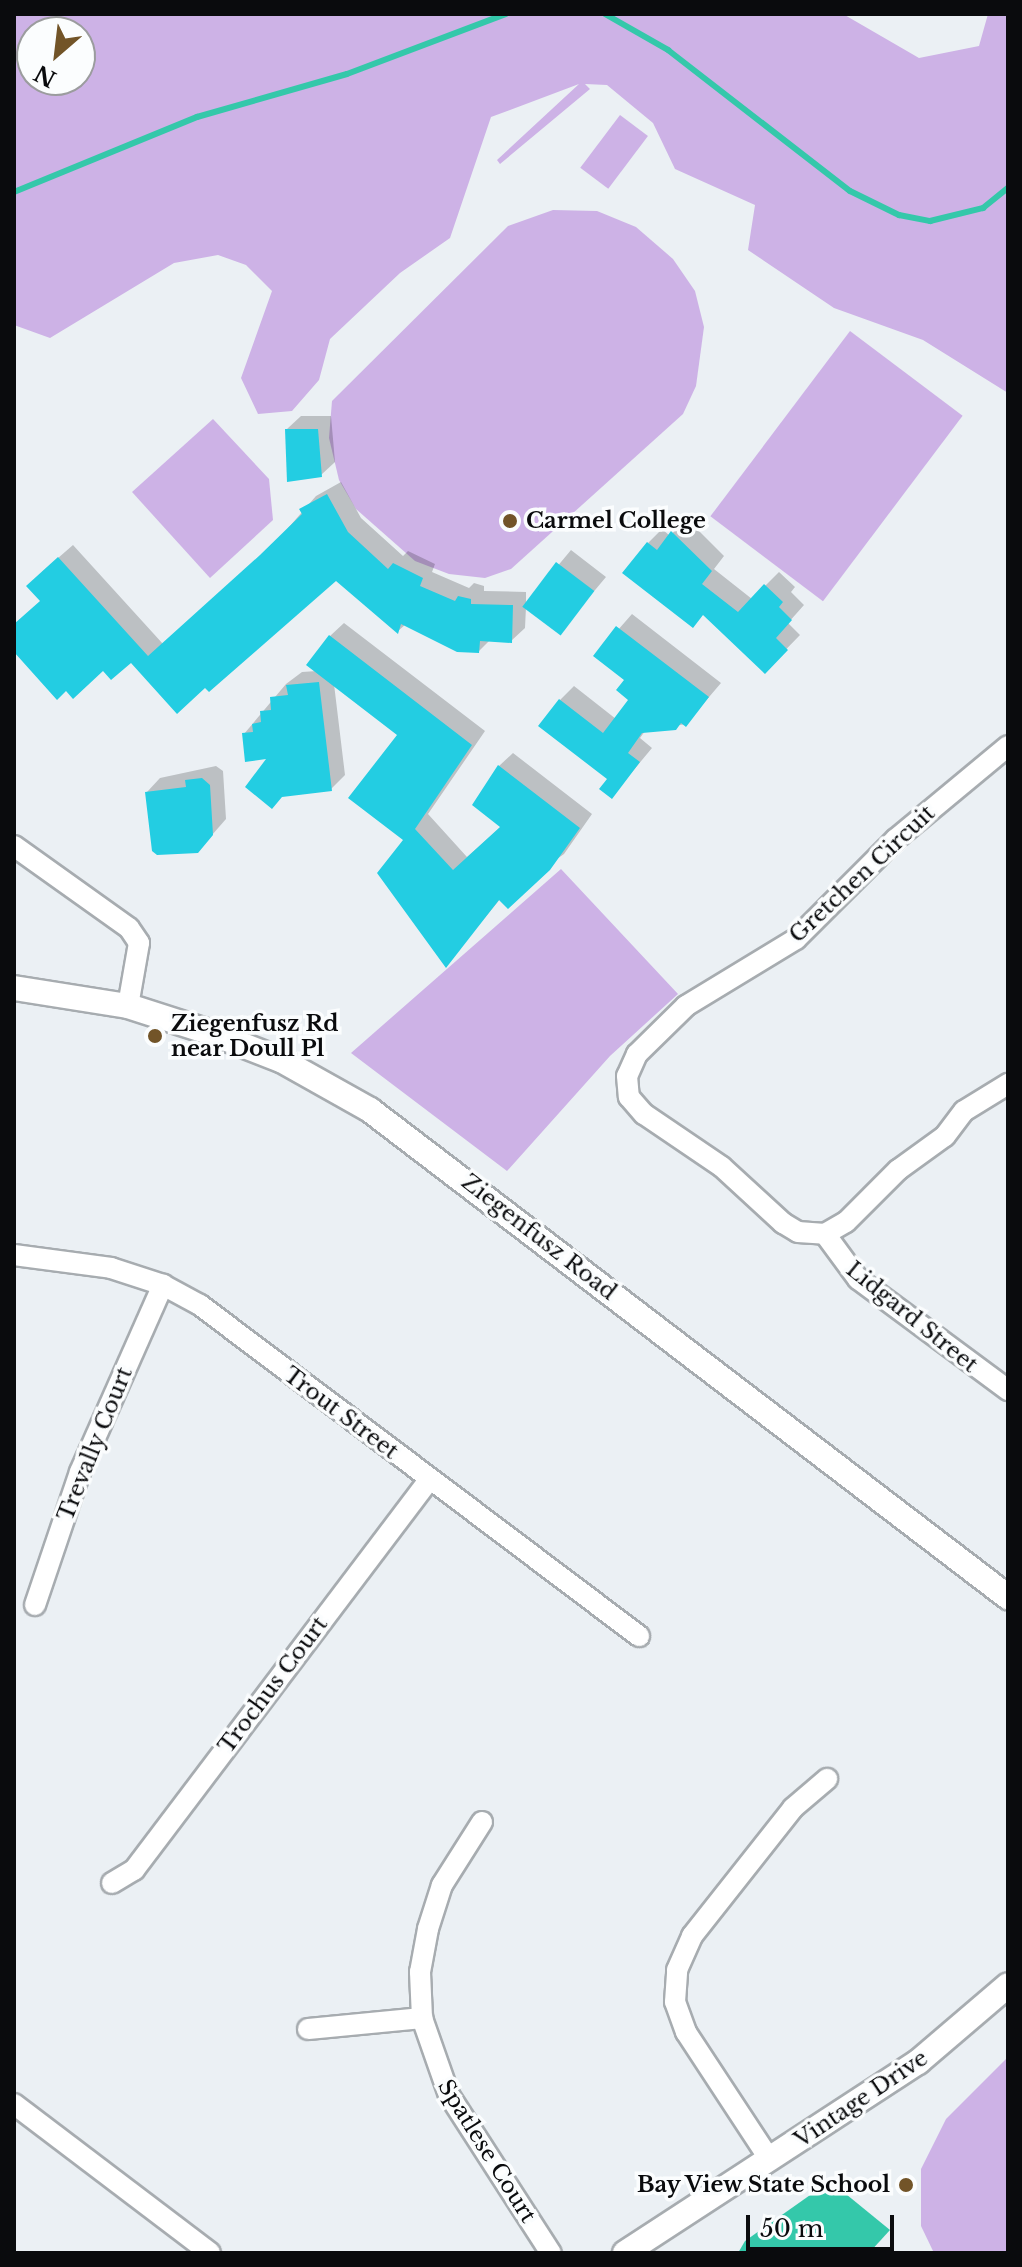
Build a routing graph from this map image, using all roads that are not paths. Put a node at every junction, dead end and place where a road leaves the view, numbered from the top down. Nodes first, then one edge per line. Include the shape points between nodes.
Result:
1 (1008, 746) edge
2 (14, 846) edge
3 (14, 988) edge
4 (128, 1006) junction
5 (1008, 1084) edge
6 (825, 1234) junction
7 (14, 1255) edge
8 (163, 1285) junction
9 (1008, 1390) edge
10 (429, 1480) junction
11 (1008, 1597) edge
12 (35, 1605) dead end
13 (639, 1636) dead end
14 (827, 1779) dead end
15 (482, 1822) dead end
16 (112, 1883) dead end
17 (1008, 1985) edge
18 (422, 2018) junction
19 (308, 2029) dead end
20 (14, 2104) edge
21 (770, 2160) junction
22 (210, 2253) edge
23 (551, 2253) edge
24 (625, 2253) edge

1 - 6 street, Gretchen Circuit via 896,839 796,939 677,1014 637,1054 627,1076 629,1097 644,1114 722,1167 783,1223 798,1232
2 - 4 street via 129,928 139,943
3 - 4 street, Ziegenfusz Road
4 - 11 street, Ziegenfusz Road via 281,1060 370,1110
5 - 6 street via 964,1111 945,1136
6 - 9 street, Lidgard Street via 858,1279
7 - 8 street, Trout Street via 111,1268
8 - 10 street, Trout Street via 200,1305
8 - 12 street, Trevally Court via 80,1472
10 - 13 street, Trout Street
10 - 16 street, Trochus Court via 134,1870
14 - 21 street via 793,1808 692,1936 677,1970 675,2002 686,2032
15 - 18 street, Spatlese Court via 442,1885 428,1929 420,1972
17 - 21 street, Vintage Drive via 918,2062
18 - 19 street
18 - 23 street, Spatlese Court via 449,2095
20 - 22 street
21 - 24 street, Vintage Drive

